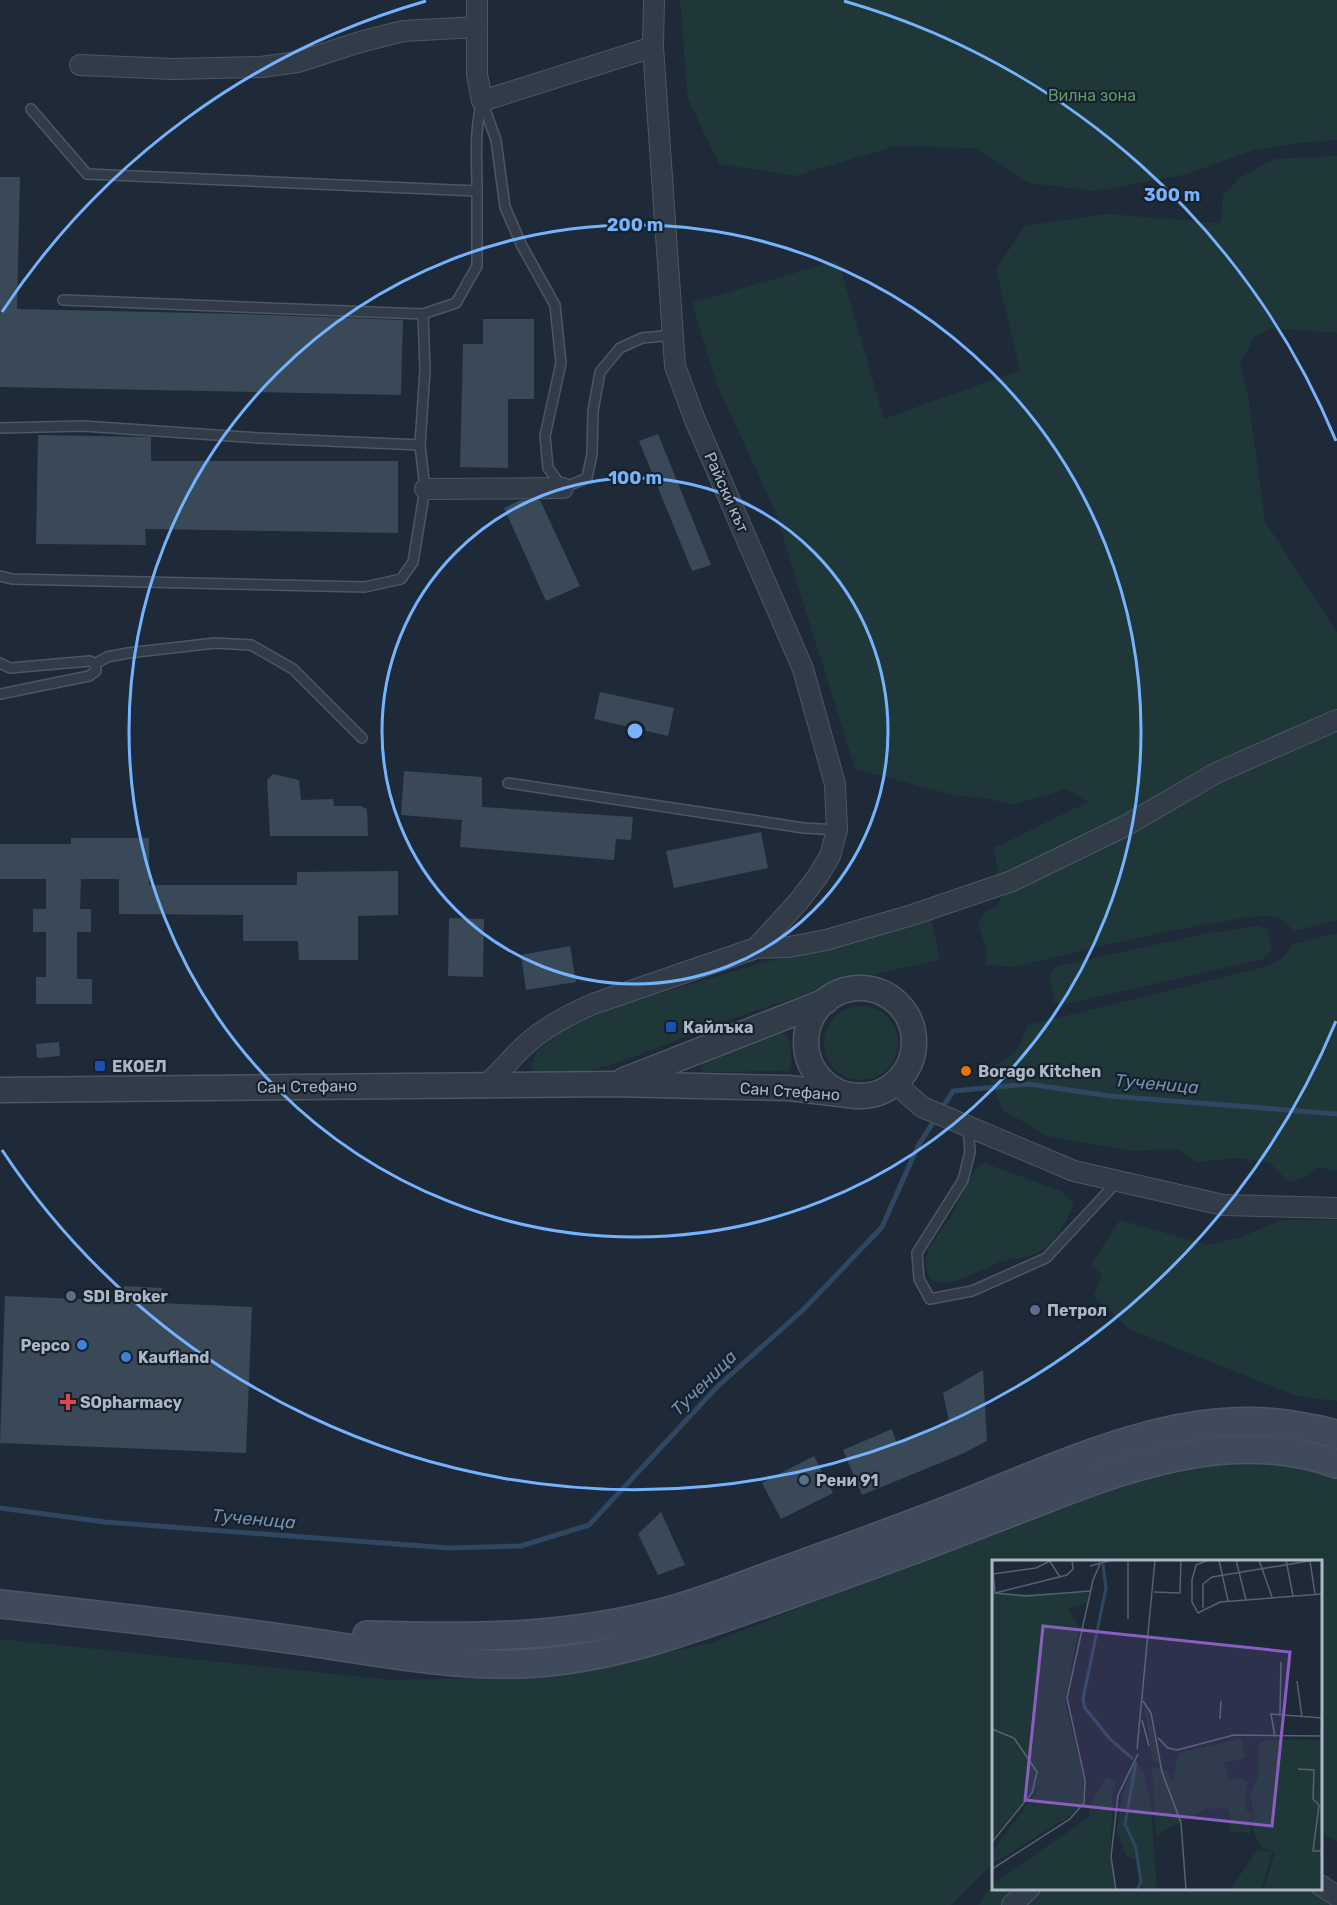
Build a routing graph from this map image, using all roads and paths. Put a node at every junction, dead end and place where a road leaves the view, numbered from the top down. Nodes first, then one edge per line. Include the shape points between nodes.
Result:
1 (477, 0) edge
2 (654, 0) edge
3 (477, 27) junction
4 (653, 47) junction
5 (80, 65) dead end
6 (482, 100) junction
7 (31, 109) dead end
8 (477, 192) junction
9 (63, 300) dead end
10 (423, 314) junction
11 (674, 335) junction
12 (0, 428) edge
13 (420, 445) junction
14 (563, 488) junction
15 (425, 489) junction
16 (0, 576) edge
17 (0, 663) edge
18 (95, 664) junction
19 (0, 694) edge
20 (1337, 720) edge
21 (362, 738) dead end
22 (508, 783) dead end
23 (837, 830) junction
24 (756, 948) junction
25 (825, 1001) junction
26 (895, 1083) junction
27 (487, 1084) junction
28 (614, 1084) junction
29 (0, 1090) edge
30 (857, 1096) junction
31 (968, 1127) junction
32 (1118, 1182) junction
33 (1337, 1208) edge
34 (1337, 1435) edge
35 (1337, 1464) edge
36 (0, 1604) edge
37 (235, 1631) junction
38 (1322, 1886) edge
39 (1028, 1890) edge
40 (1337, 1896) edge
41 (1012, 1905) edge

1 - 3 street
2 - 4 street, Райски кът
3 - 5 street via 403,31 298,62 261,67
3 - 6 street via 477,74
4 - 6 street
4 - 11 street, Райски кът
6 - 8 lane via 478,113
6 - 14 lane via 496,140 505,207 555,305 561,363 545,436 548,468
7 - 8 lane via 87,174
8 - 10 lane via 477,266 456,303
9 - 10 lane
10 - 13 lane
11 - 14 lane via 642,338 620,348 600,372 587,478
11 - 23 street, Райски кът via 675,366 695,420 803,669 835,784
12 - 13 lane via 83,426
13 - 15 lane
14 - 15 street
15 - 16 lane via 413,562 401,579 364,587
17 - 18 lane via 10,668 90,661
18 - 19 lane via 96,671 89,676
18 - 21 lane via 128,653 215,643 251,645 293,669
20 - 24 street via 1216,773 1125,826 1012,881 826,940
22 - 23 lane
23 - 24 street, Райски кът via 830,856 818,876
24 - 27 street via 570,1014 547,1028
25 - 26 street via 852,988 867,988 894,1000 904,1011 914,1037 913,1052 909,1065
25 - 28 street, Сан Стефано
25 - 30 street via 808,1027 809,1059 827,1085
26 - 30 street via 877,1094
26 - 31 street via 921,1107
27 - 28 street, Сан Стефано
27 - 29 street, Сан Стефано
28 - 30 street, Сан Стефано via 789,1088
31 - 32 street via 1074,1171
31 - 32 lane via 970,1152 963,1180 916,1253 920,1279 930,1299 972,1291 1046,1258
32 - 33 street via 1223,1205
34 - 37 main road via 1256,1421 1139,1438 735,1588 669,1611 617,1623 524,1636 472,1638
35 - 37 main road via 1310,1454 1255,1449 1198,1453 1141,1465 690,1630 621,1650 566,1660 462,1664
36 - 37 main road
38 - 40 street
39 - 41 street

